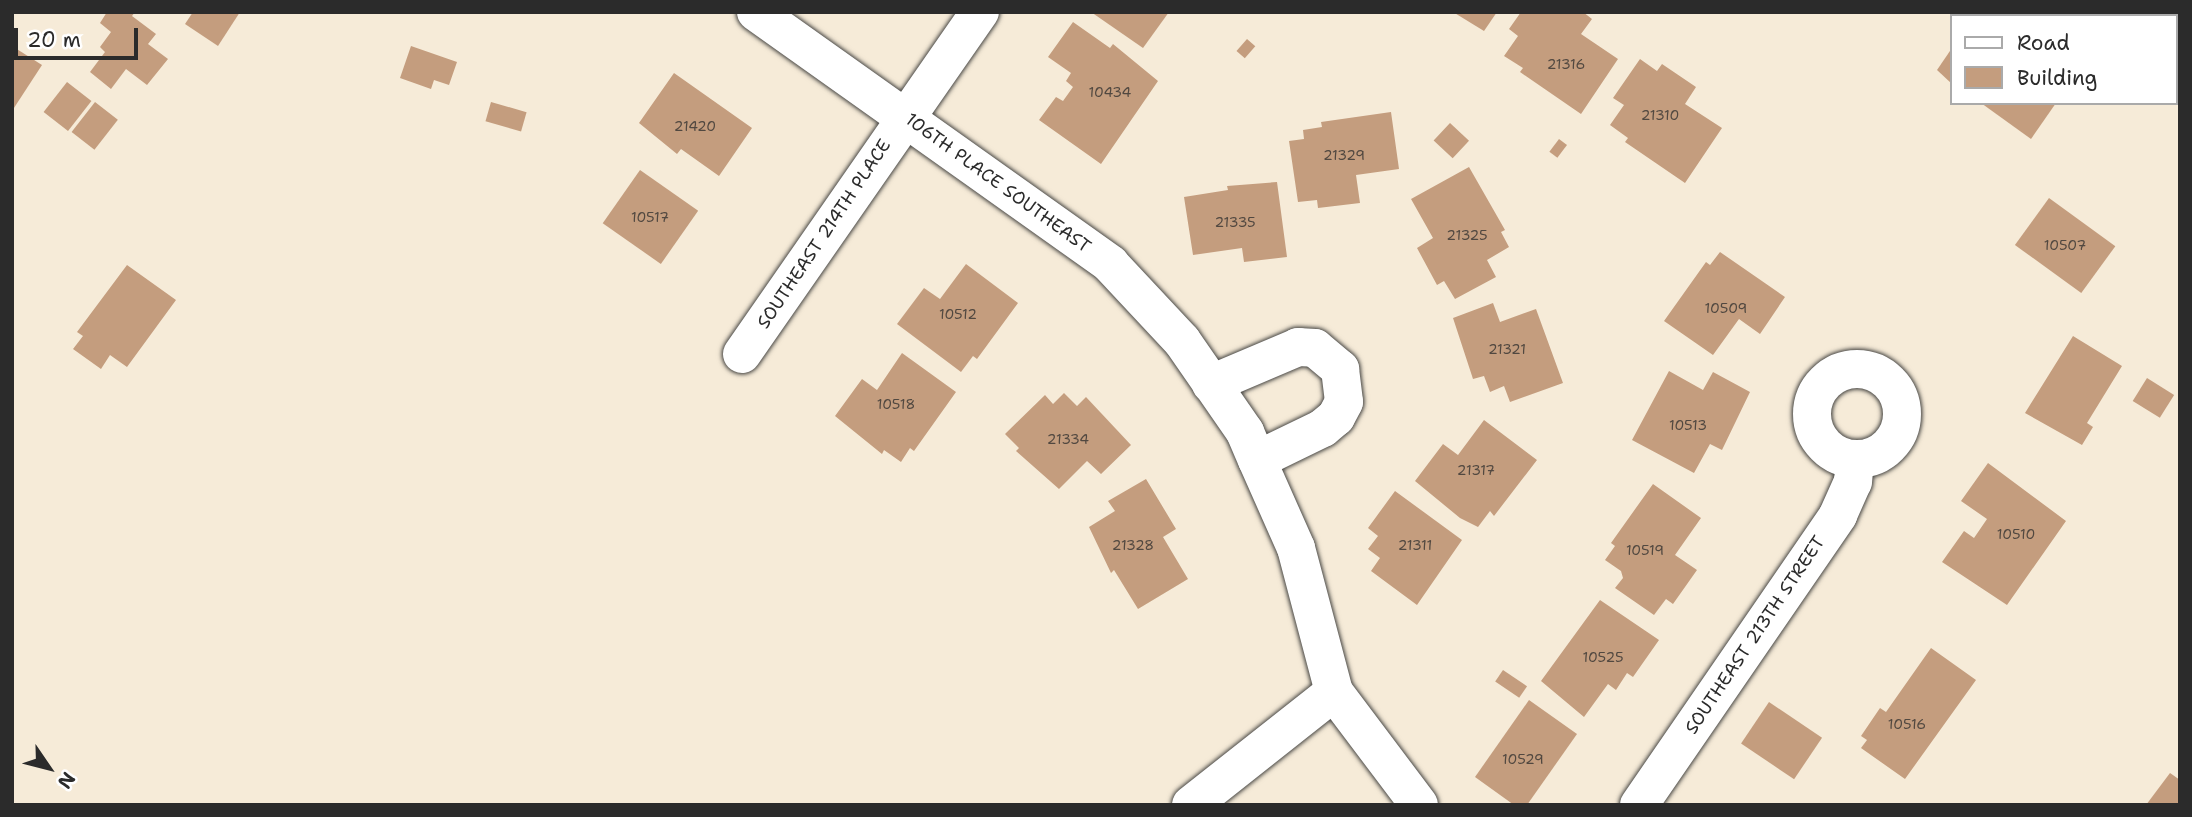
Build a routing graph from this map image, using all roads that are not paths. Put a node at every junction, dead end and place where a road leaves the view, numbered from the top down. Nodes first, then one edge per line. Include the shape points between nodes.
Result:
1 (756, 12) edge
2 (980, 12) edge
3 (905, 116) junction
4 (742, 354) dead end
5 (1211, 384) junction
6 (1855, 459) dead end
7 (1257, 460) junction
8 (1334, 692) junction
9 (1191, 805) edge
10 (1419, 805) edge
11 (1639, 805) edge

1 - 3 street, 106TH PLACE SOUTHEAST
2 - 3 street, SOUTHEAST 214TH PLACE
3 - 4 street, SOUTHEAST 214TH PLACE
3 - 5 street, 106TH PLACE SOUTHEAST via 1110,264 1182,341
5 - 7 street, 106TH PLACE SOUTHEAST via 1245,432
5 - 7 street via 1298,347 1315,348 1340,369 1344,402 1336,417 1324,428
6 - 11 street, SOUTHEAST 213TH STREET via 1853,482 1838,515
7 - 8 street, 106TH PLACE SOUTHEAST via 1296,548
8 - 9 street
8 - 10 street

